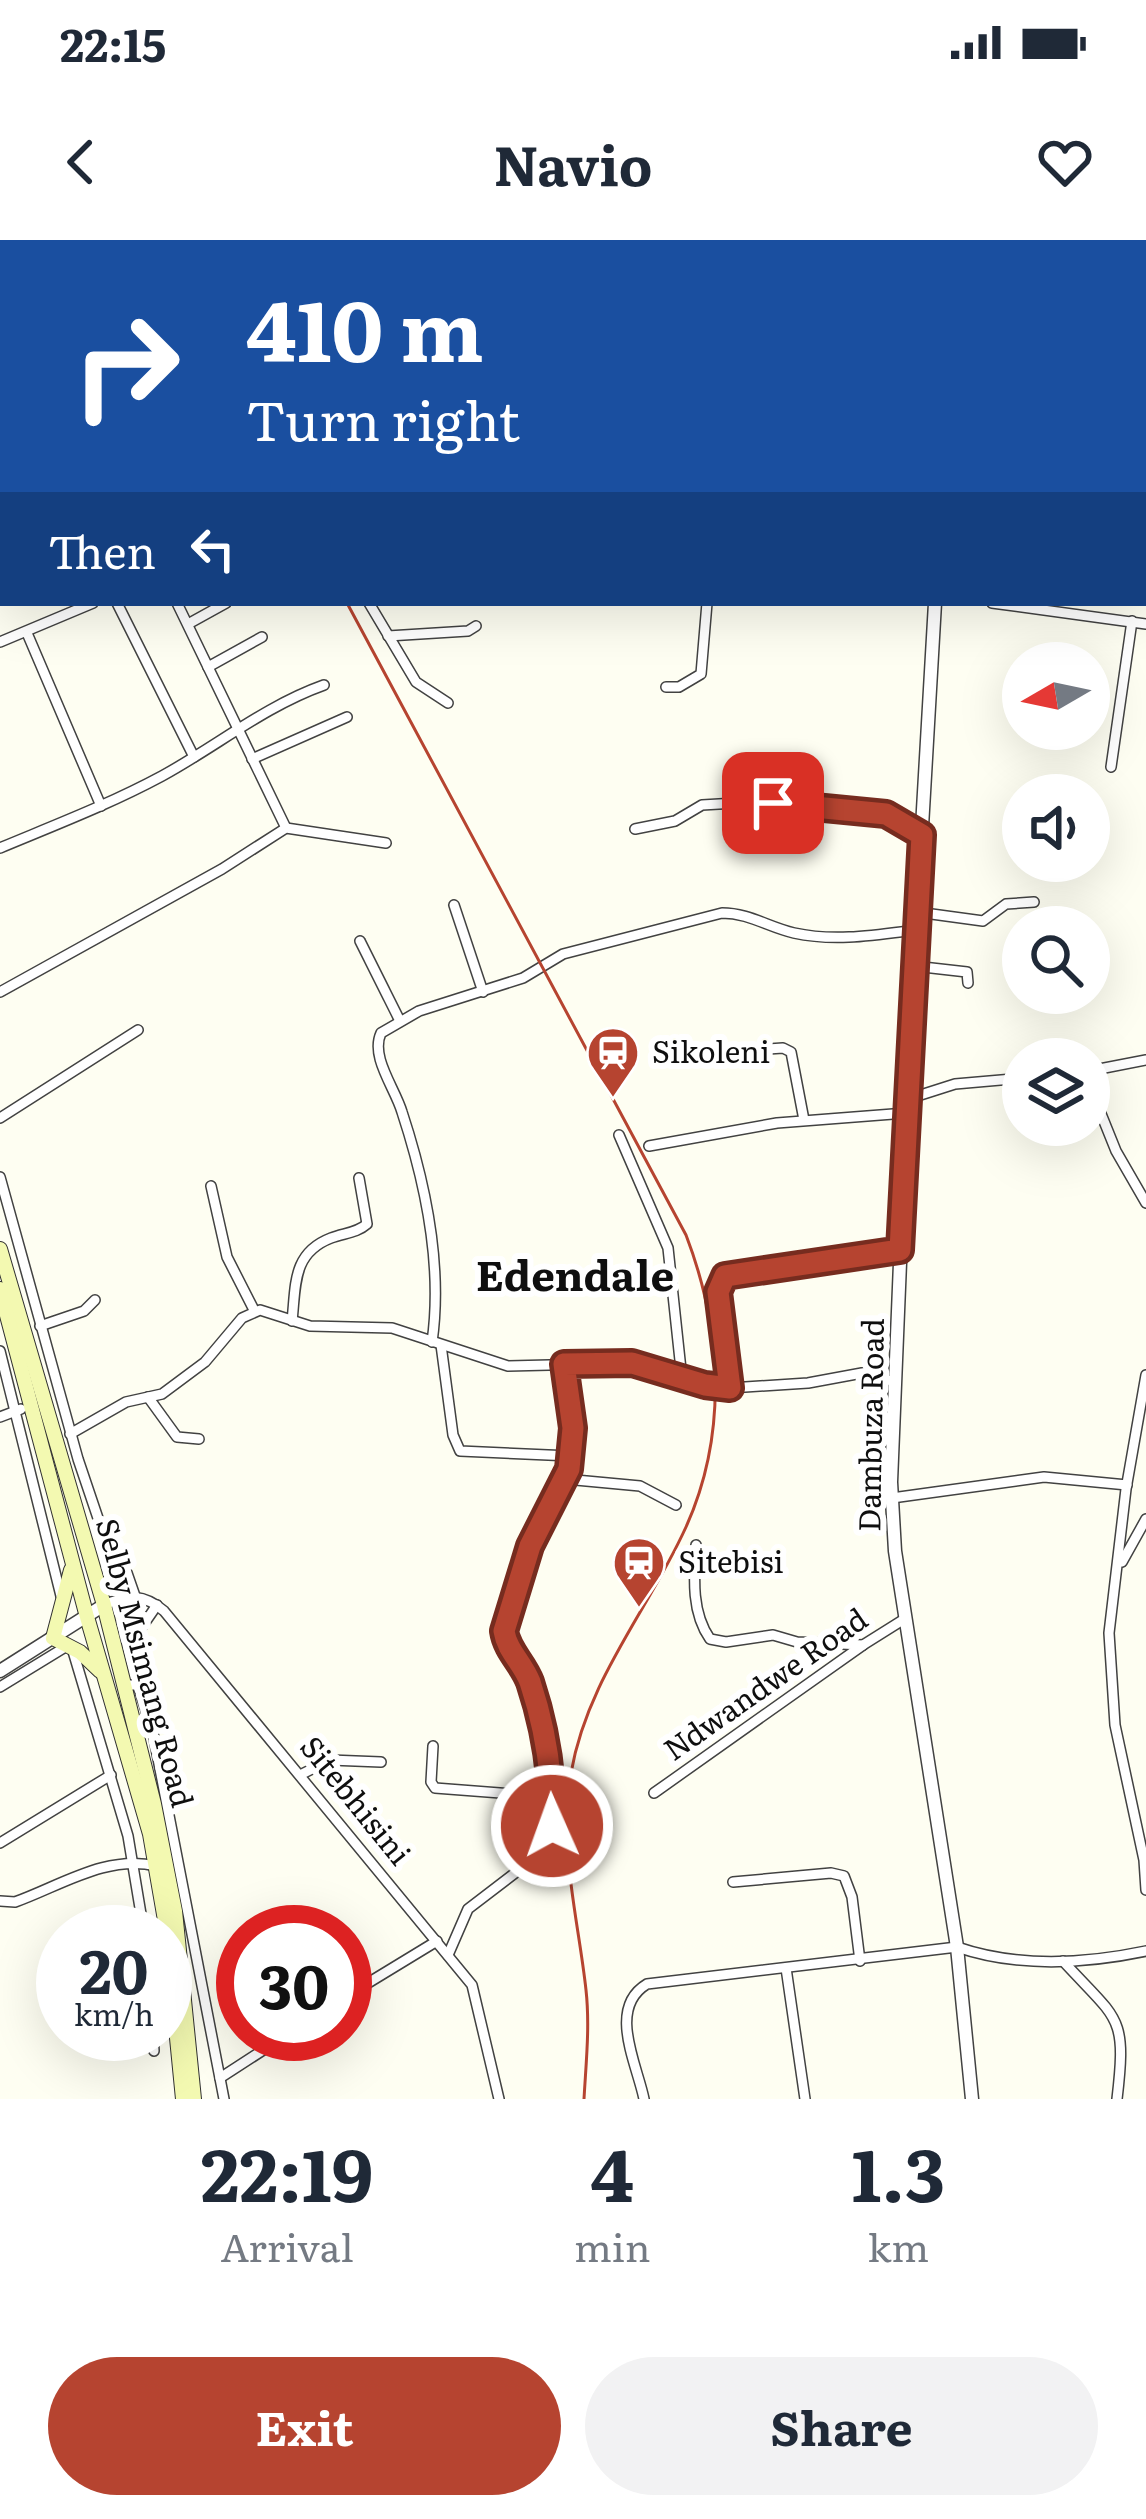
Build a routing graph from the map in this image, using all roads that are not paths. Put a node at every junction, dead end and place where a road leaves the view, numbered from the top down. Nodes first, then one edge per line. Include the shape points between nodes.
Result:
1 (86, 606) edge
2 (118, 606) edge
3 (179, 606) edge
4 (221, 606) edge
5 (371, 606) edge
6 (707, 606) edge
7 (935, 606) edge
8 (1015, 606) edge
9 (1132, 621) junction
10 (1146, 623) edge
11 (188, 624) junction
12 (476, 626) dead end
13 (27, 633) junction
14 (388, 636) junction
15 (262, 637) dead end
16 (0, 642) edge
17 (208, 667) junction
18 (324, 685) dead end
19 (666, 687) dead end
20 (448, 703) dead end
21 (346, 717) dead end
22 (237, 729) junction
23 (194, 757) junction
24 (252, 759) junction
25 (1111, 767) dead end
26 (101, 806) junction
27 (286, 828) junction
28 (635, 829) dead end
29 (922, 835) junction
30 (386, 844) dead end
31 (0, 848) edge
32 (1034, 902) dead end
33 (454, 905) dead end
34 (917, 912) junction
35 (916, 930) junction
36 (360, 941) dead end
37 (914, 967) junction
38 (968, 983) dead end
39 (0, 992) edge
40 (483, 992) junction
41 (400, 1021) junction
42 (138, 1030) dead end
43 (769, 1048) dead end
44 (1146, 1060) edge
45 (1110, 1067) edge
46 (1002, 1080) edge
47 (907, 1106) junction
48 (0, 1118) edge
49 (804, 1120) junction
50 (619, 1135) dead end
51 (1110, 1135) edge
52 (649, 1145) dead end
53 (0, 1177) edge
54 (359, 1178) dead end
55 (211, 1186) dead end
56 (1146, 1203) edge
57 (0, 1250) edge
58 (900, 1250) junction
59 (0, 1289) edge
60 (94, 1300) dead end
61 (254, 1310) junction
62 (292, 1321) junction
63 (40, 1326) junction
64 (436, 1343) junction
65 (0, 1352) edge
66 (564, 1364) junction
67 (1146, 1376) edge
68 (682, 1378) junction
69 (895, 1382) junction
70 (730, 1388) junction
71 (148, 1397) junction
72 (24, 1408) junction
73 (0, 1418) edge
74 (70, 1434) junction
75 (199, 1439) dead end
76 (571, 1456) junction
77 (565, 1479) junction
78 (1127, 1485) junction
79 (892, 1498) junction
80 (676, 1505) dead end
81 (1146, 1519) edge
82 (696, 1546) dead end
83 (73, 1564) junction
84 (1119, 1567) junction
85 (135, 1596) junction
86 (64, 1602) junction
87 (104, 1605) junction
88 (157, 1605) junction
89 (87, 1617) junction
90 (907, 1618) junction
91 (64, 1644) junction
92 (862, 1645) junction
93 (0, 1671) edge
94 (104, 1675) junction
95 (132, 1685) junction
96 (0, 1687) edge
97 (433, 1745) dead end
98 (381, 1762) dead end
99 (302, 1774) junction
100 (111, 1775) junction
101 (654, 1793) dead end
102 (553, 1797) junction
103 (0, 1843) edge
104 (134, 1862) junction
105 (156, 1866) junction
106 (733, 1882) dead end
107 (1146, 1890) edge
108 (0, 1901) edge
109 (140, 1905) edge
110 (160, 1905) edge
111 (437, 1941) junction
112 (957, 1946) junction
113 (1146, 1951) edge
114 (448, 1955) junction
115 (860, 1961) junction
116 (1063, 1961) junction
117 (786, 1968) junction
118 (372, 1981) edge
119 (178, 2061) edge
120 (246, 2061) edge
121 (220, 2078) junction
122 (183, 2099) edge
123 (194, 2099) edge
124 (224, 2099) edge
125 (499, 2099) edge
126 (644, 2099) edge
127 (805, 2099) edge
128 (972, 2099) edge
129 (1117, 2099) edge

1 - 13 street
2 - 23 street
3 - 11 street
4 - 11 street
5 - 14 street
6 - 19 street via 701,674
7 - 29 street, Dambuza Road
8 - 9 street
9 - 10 street
9 - 25 street
11 - 17 street
12 - 14 street
13 - 16 street
13 - 26 street
14 - 20 street via 416,682
15 - 17 street
17 - 22 street
18 - 22 street
21 - 24 street
22 - 23 street
22 - 24 street
23 - 26 street
24 - 27 street
26 - 31 street
27 - 30 street
27 - 39 street
28 - 29 street via 707,804 773,803 886,814
29 - 34 street, Dambuza Road
32 - 34 street via 1006,904 983,920
33 - 40 street
34 - 35 street, Dambuza Road
35 - 37 street, Dambuza Road
35 - 40 street via 819,937 722,913 571,952
36 - 41 street
37 - 38 street via 967,972
37 - 47 street, Dambuza Road
40 - 41 street
41 - 64 street via 376,1047 426,1207
42 - 48 street
43 - 49 street via 791,1052
44 - 45 street
46 - 47 street via 955,1084
47 - 49 street
47 - 58 street, Dambuza Road
49 - 52 street
50 - 68 street via 668,1248
51 - 56 street
53 - 63 street
54 - 62 street via 367,1224 304,1254
55 - 61 street via 227,1257
57 - 87 main road, Selby Msimang Road
58 - 69 street, Dambuza Road
58 - 70 street via 725,1276 718,1292
59 - 72 main road, Selby Msimang Road
60 - 63 street
61 - 62 street
61 - 71 street via 205,1362
62 - 64 street via 392,1328
63 - 74 street
64 - 66 street via 508,1366
64 - 76 street via 460,1451
65 - 72 street
66 - 68 street via 632,1363
66 - 76 street
67 - 78 street
68 - 70 street
69 - 70 street via 862,1373
69 - 79 street, Dambuza Road
71 - 74 street
71 - 75 street via 178,1437
72 - 73 street
72 - 83 main road, Selby Msimang Road
72 - 86 street
74 - 85 street via 103,1533
76 - 77 street
77 - 80 street via 640,1486
77 - 102 street via 530,1546 504,1631 544,1728
78 - 79 street via 1044,1477
78 - 84 street
79 - 90 street, Dambuza Road
81 - 84 street
82 - 92 street via 695,1596 710,1639 773,1635
83 - 86 main road
83 - 89 main road, Selby Msimang Road
84 - 107 street via 1109,1633 1115,1725
85 - 87 street
85 - 88 street, Sitebhisini
86 - 91 main road
87 - 89 street
87 - 95 main road, Selby Msimang Road
88 - 95 street via 139,1631
88 - 99 street, Sitebhisini
89 - 91 street
89 - 94 main road, Selby Msimang Road
90 - 92 street, Ndwandwe Road
90 - 112 street, Dambuza Road
91 - 93 street
91 - 94 main road
91 - 96 street
91 - 100 street
92 - 101 street, Ndwandwe Road
94 - 105 main road, Selby Msimang Road
95 - 121 street via 171,1813
95 - 123 main road, Selby Msimang Road via 175,1911
97 - 102 street via 433,1787
98 - 99 street via 330,1760
99 - 111 street, Sitebhisini
100 - 103 street
100 - 104 street
102 - 114 street via 549,1845 468,1909
104 - 105 street
104 - 108 street via 15,1903
104 - 109 street
105 - 110 main road, Selby Msimang Road
106 - 115 street via 844,1876
111 - 114 street, Sitebhisini
111 - 118 street
112 - 115 street
112 - 116 street via 1005,1959
112 - 128 street, Dambuza Road
113 - 116 street
114 - 125 street, Sitebhisini via 476,1993
115 - 117 street
116 - 129 street via 1118,2021
117 - 126 street via 640,1988 626,2020
117 - 127 street
119 - 122 main road, Selby Msimang Road
120 - 121 street
121 - 124 street

